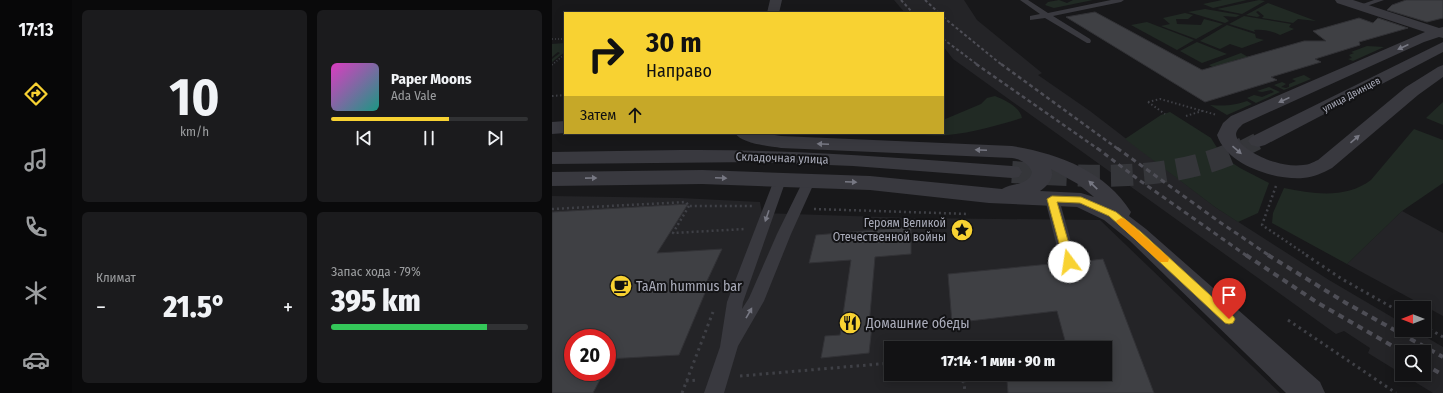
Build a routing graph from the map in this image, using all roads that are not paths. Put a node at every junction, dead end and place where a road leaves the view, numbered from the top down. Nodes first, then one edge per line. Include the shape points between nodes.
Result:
1 (776, 0) edge
2 (1023, 0) edge
3 (1121, 0) edge
4 (1341, 0) edge
5 (1381, 0) edge
6 (1361, 6) junction
7 (773, 12) edge
8 (1046, 15) junction
9 (1033, 18) dead end
10 (1442, 36) edge
11 (1087, 41) dead end
12 (1443, 70) edge
13 (564, 127) edge
14 (552, 128) edge
15 (746, 134) edge
16 (1258, 141) tunnel mouth
17 (552, 158) edge
18 (1016, 162) junction
19 (552, 179) edge
20 (780, 180) junction
21 (809, 181) junction
22 (971, 194) junction
23 (1052, 199) junction
24 (1138, 235) junction
25 (1069, 262) dead end
26 (729, 347) junction
27 (717, 386) edge
28 (1309, 393) edge

1 - 7 street
2 - 8 lane
3 - 8 lane
4 - 6 street
5 - 6 lane
6 - 10 street
8 - 9 lane
8 - 11 lane
10 -> 12 street via 1419,39 1236,120 1230,124 1226,135 1239,152 1267,166 1295,171 1318,168 1412,91
10 - 16 street, улица Двинцев
13 - 14 street
18 -> 15 street via 781,142 759,139
17 - 18 street, Складочная улица via 669,155 758,156 898,163
18 - 22 street via 1033,158 1039,165 1041,179 1035,186 1024,192 1010,194
24 -> 18 street via 1118,209 1089,181 1071,169 1053,161
19 -> 20 street via 658,177
20 - 21 street
20 -> 26 lane via 735,302
21 -> 22 street via 870,183
26 -> 21 lane via 756,301
22 - 23 street
23 - 24 street via 1081,200 1099,207
23 - 25 lane
24 - 28 street
26 - 27 lane

